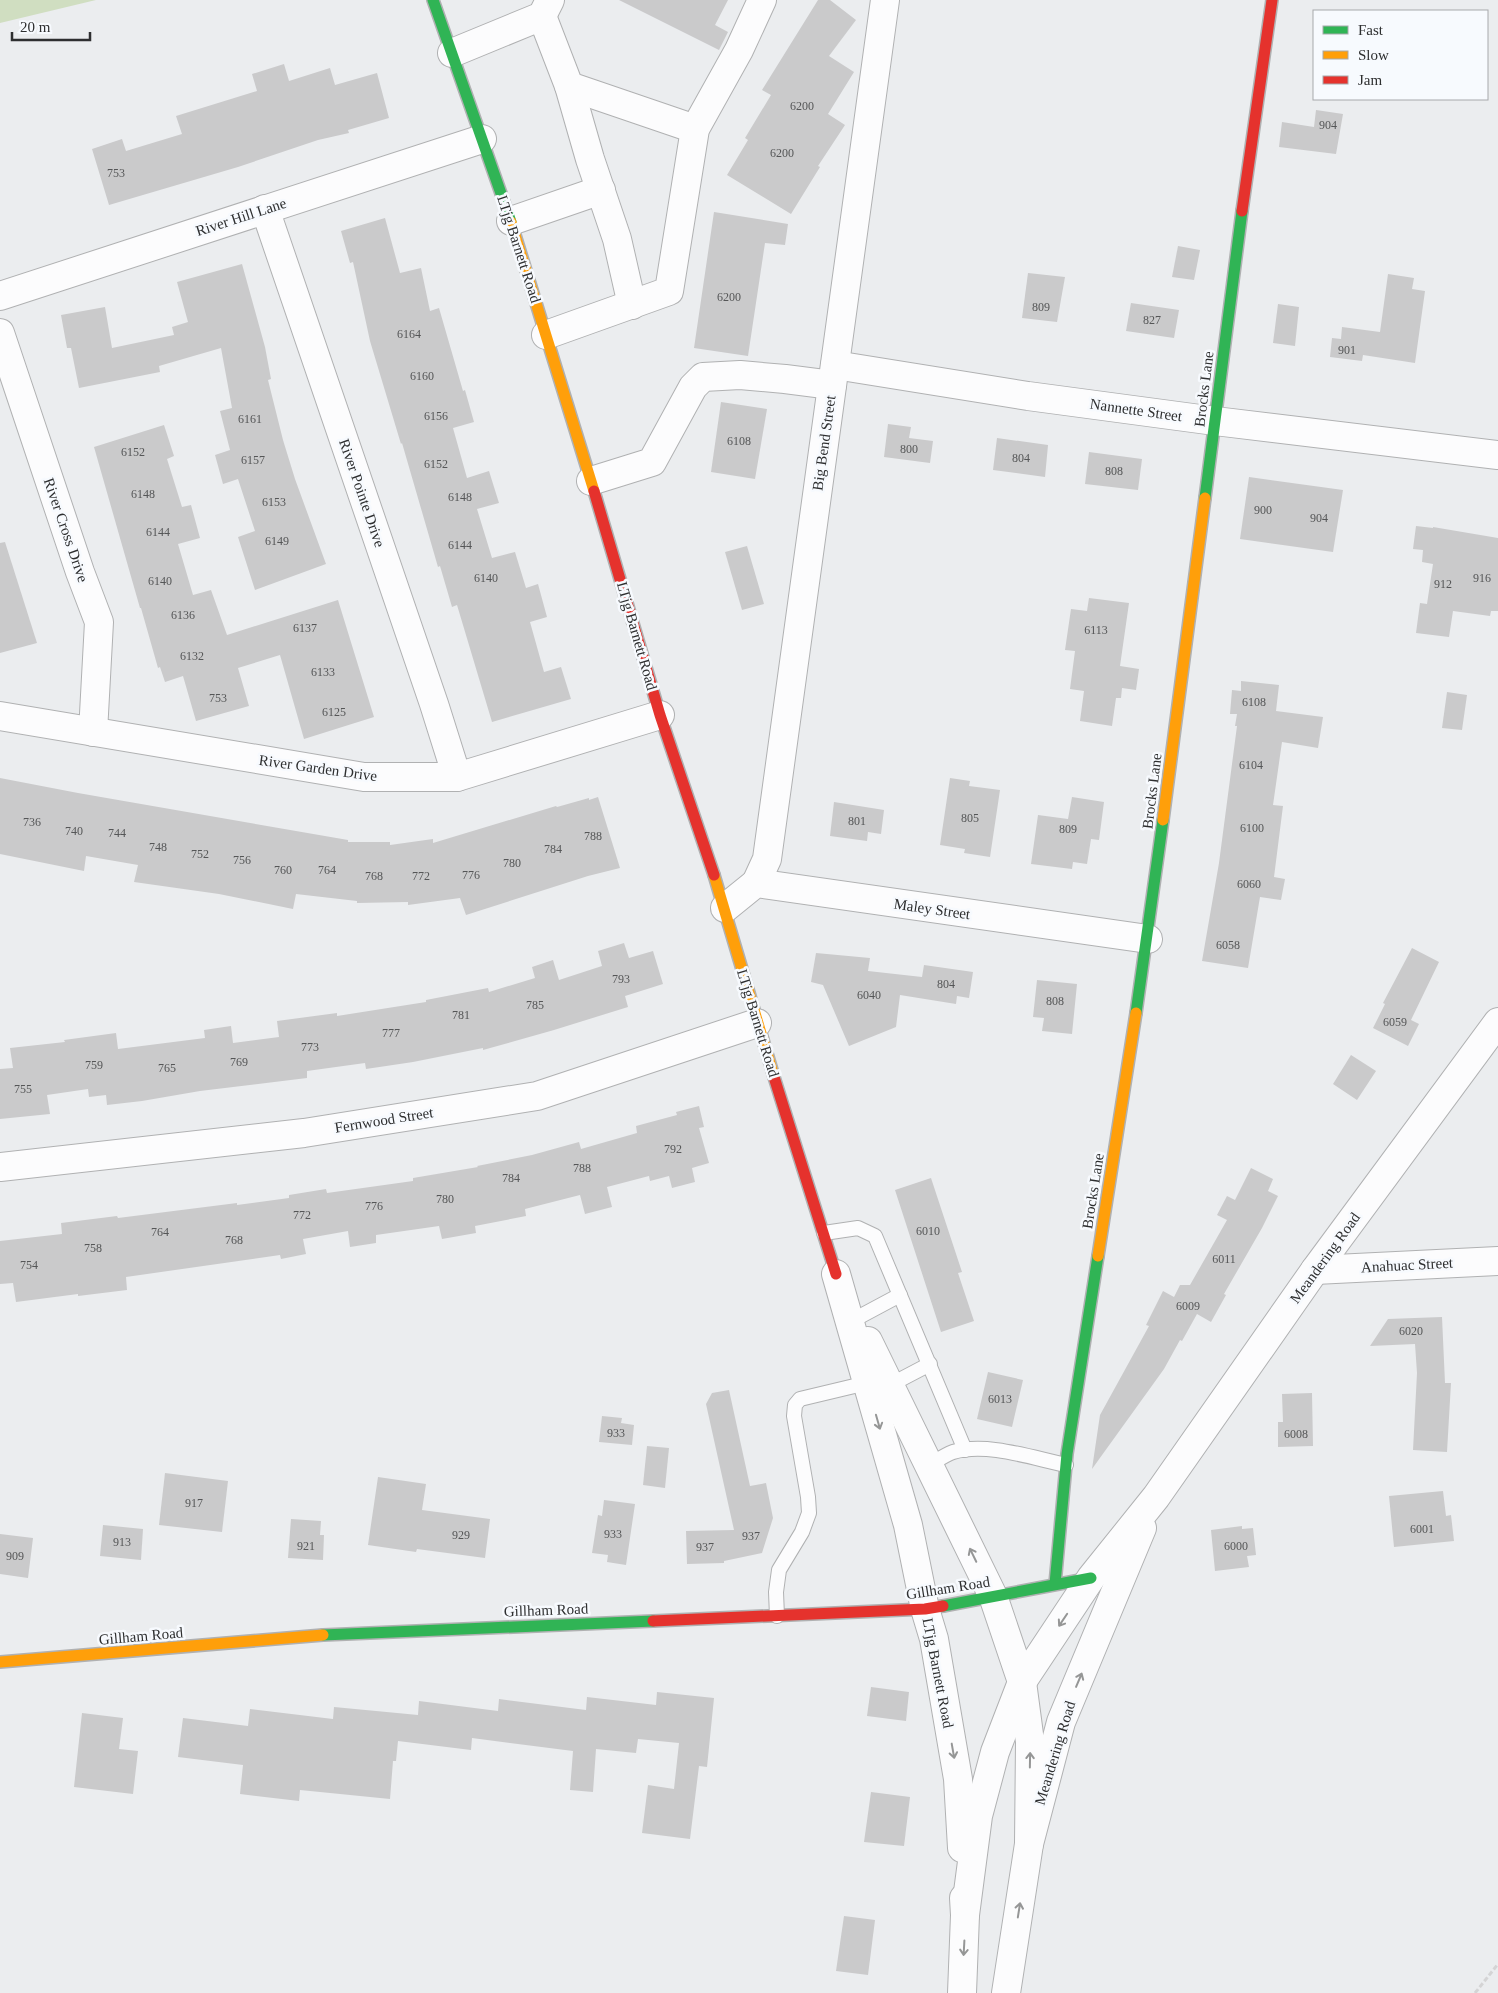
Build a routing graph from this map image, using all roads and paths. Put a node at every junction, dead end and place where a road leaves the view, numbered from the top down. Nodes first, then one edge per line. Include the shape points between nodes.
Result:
1 (433, 0) edge
2 (762, 0) edge
3 (885, 0) edge
4 (1272, 0) edge
5 (546, 8) edge
6 (452, 53) junction
7 (569, 86) junction
8 (695, 129) junction
9 (482, 139) junction
10 (601, 190) junction
11 (265, 209) junction
12 (511, 220) junction
13 (0, 296) edge
14 (632, 305) junction
15 (0, 333) edge
16 (546, 335) junction
17 (834, 375) junction
18 (1215, 421) junction
19 (1498, 455) edge
20 (591, 481) junction
21 (660, 715) junction
22 (0, 716) edge
23 (92, 732) junction
24 (457, 777) junction
25 (756, 884) junction
26 (725, 908) junction
27 (1148, 939) junction
28 (1498, 1022) edge
29 (757, 1023) junction
30 (0, 1167) edge
31 (824, 1233) junction
32 (1498, 1261) edge
33 (1315, 1270) junction
34 (836, 1274) junction
35 (900, 1295) junction
36 (857, 1318) junction
37 (930, 1364) junction
38 (878, 1384) junction
39 (966, 1450) junction
40 (929, 1465) junction
41 (1066, 1465) junction
42 (1156, 1497) junction
43 (1091, 1578) junction
44 (1055, 1584) junction
45 (994, 1596) junction
46 (925, 1609) junction
47 (777, 1616) junction
48 (0, 1662) edge
49 (1022, 1682) junction
50 (1029, 1844) junction
51 (966, 1916) junction
52 (1498, 1964) edge
53 (962, 1993) edge
54 (1006, 1993) edge
55 (1475, 1993) edge

1 - 6 street, LTjg Barnett Road
2 - 8 street via 739,50
3 - 17 street, Big Bend Street
4 - 18 street, Brocks Lane
5 - 6 street
5 - 7 street
6 - 9 street, LTjg Barnett Road
7 - 8 street
7 - 10 street
8 - 14 street via 669,290
9 - 11 street, River Hill Lane
9 - 12 street, LTjg Barnett Road
10 - 12 street
10 - 14 street via 617,239
11 - 13 street, River Hill Lane
11 - 24 street, River Pointe Drive
12 - 16 street, LTjg Barnett Road
14 - 16 street
15 - 23 street, River Cross Drive via 99,622
16 - 20 street, LTjg Barnett Road
17 - 18 street, Nannette Street
17 - 20 street, Nannette Street via 785,379 740,375 703,377 693,387 652,462
17 - 25 street, Big Bend Street via 767,859
18 - 19 street, Nannette Street
18 - 27 street, Brocks Lane
20 - 21 street, LTjg Barnett Road
21 - 24 street, River Garden Drive
21 - 26 street, LTjg Barnett Road
22 - 23 street, River Garden Drive
23 - 24 street, River Garden Drive via 364,777
25 - 26 street
25 - 27 street, Maley Street
26 - 29 street, LTjg Barnett Road
27 - 41 street, Brocks Lane
28 - 33 street, Meandering Road
29 - 30 street, Fernwood Street via 537,1096 304,1133
29 - 31 street, LTjg Barnett Road
31 - 34 street, LTjg Barnett Road
31 - 35 lane via 858,1228 875,1236
32 - 33 street, Anahuac Street
33 - 42 street, Meandering Road
34 - 36 street, LTjg Barnett Road
34 - 38 street, LTjg Barnett Road
35 - 36 lane
35 - 37 lane
36 - 38 street, LTjg Barnett Road
37 - 38 lane
37 - 39 lane
38 - 40 street, LTjg Barnett Road
38 -> 46 street, LTjg Barnett Road
38 - 47 lane via 800,1399 795,1405 809,1513 802,1532 779,1570
39 - 40 lane via 951,1452
39 - 41 lane via 995,1450
45 -> 40 street, LTjg Barnett Road
41 - 44 street, Brocks Lane
42 - 43 street, Meandering Road
50 -> 42 street, Meandering Road via 1061,1722
43 - 44 street, Gillham Road
43 -> 49 street, Meandering Road
44 - 45 street, Gillham Road
45 - 46 street, Gillham Road
45 - 49 street, LTjg Barnett Road
46 - 47 street, Gillham Road
46 -> 51 street, LTjg Barnett Road via 934,1639 958,1779
47 - 48 street, Gillham Road via 336,1634
50 -> 49 street, LTjg Barnett Road via 1030,1742
49 - 51 street, Meandering Road via 996,1752 978,1816
54 -> 50 street, Meandering Road
51 -> 53 street, LTjg Barnett Road
52 - 55 path

